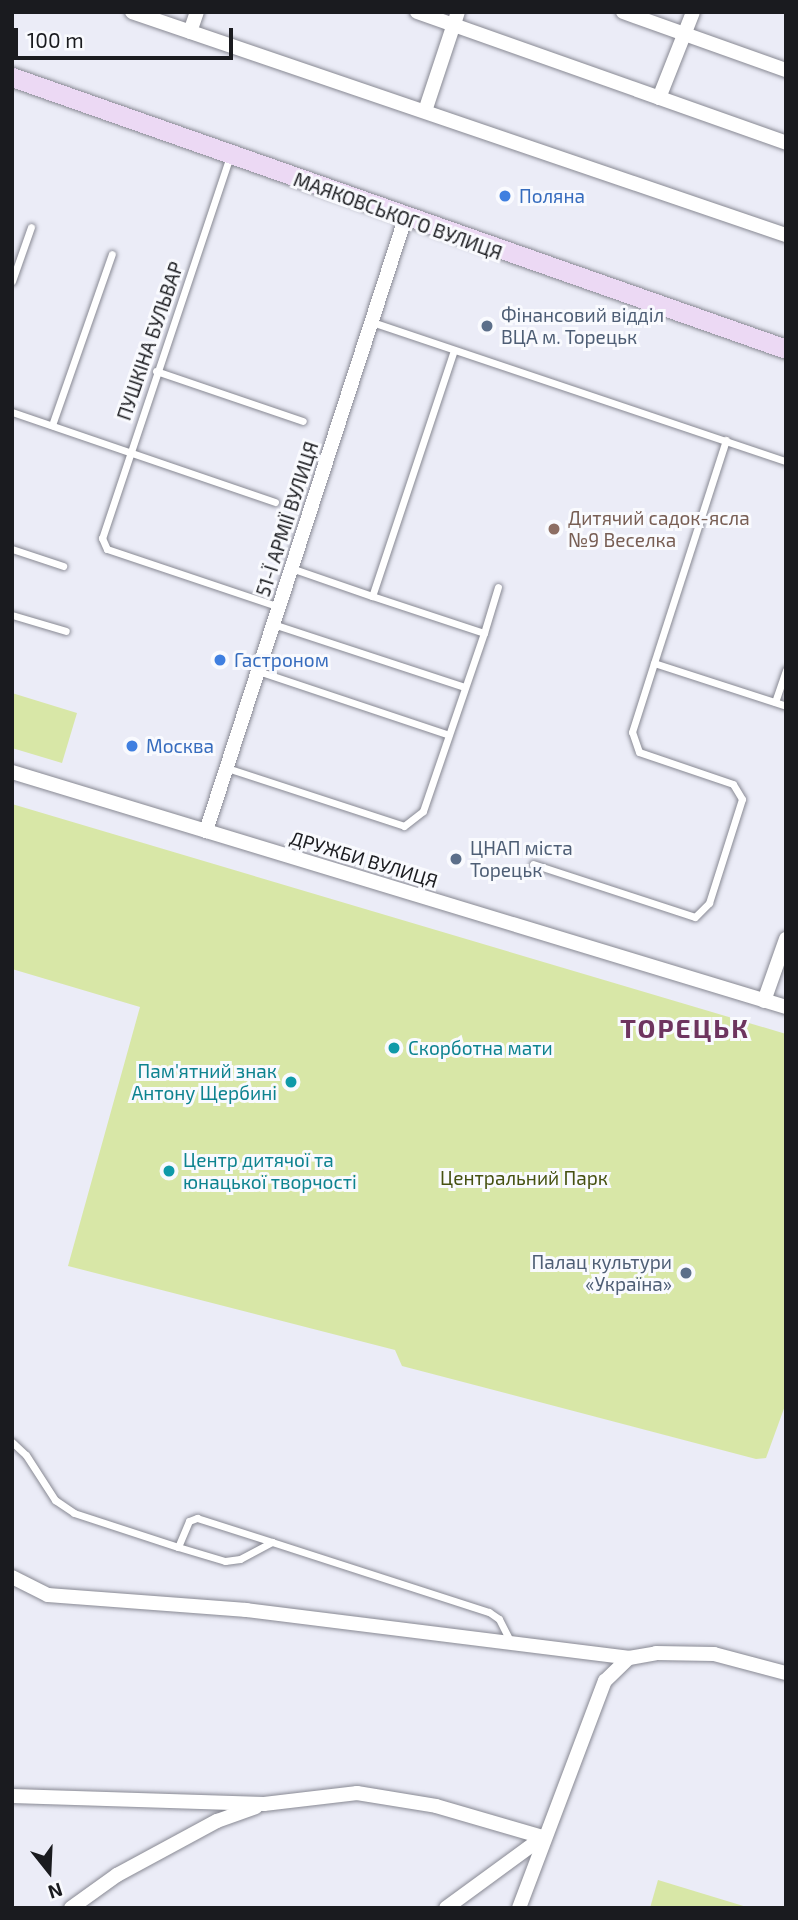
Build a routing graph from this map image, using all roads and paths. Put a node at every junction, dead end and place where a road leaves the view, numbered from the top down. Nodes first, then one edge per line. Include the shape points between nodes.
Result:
1 (132, 12) edge
2 (197, 12) edge
3 (417, 12) edge
4 (623, 12) edge
5 (693, 12) edge
6 (456, 19) edge
7 (190, 32) junction
8 (683, 34) junction
9 (786, 70) edge
10 (12, 76) edge
11 (659, 98) junction
12 (425, 111) junction
13 (786, 143) edge
14 (230, 156) junction
15 (405, 219) junction
16 (31, 228) dead end
17 (786, 235) edge
18 (112, 254) dead end
19 (12, 281) edge
20 (370, 326) junction
21 (786, 349) edge
22 (454, 350) junction
23 (156, 371) junction
24 (12, 412) edge
25 (303, 421) dead end
26 (52, 425) junction
27 (726, 440) junction
28 (130, 451) junction
29 (786, 461) edge
30 (275, 502) dead end
31 (12, 549) edge
32 (63, 566) dead end
33 (291, 568) junction
34 (498, 587) dead end
35 (372, 596) junction
36 (279, 607) junction
37 (12, 615) edge
38 (273, 624) junction
39 (66, 631) dead end
40 (484, 633) junction
41 (653, 663) junction
42 (257, 670) junction
43 (786, 670) edge
44 (465, 687) junction
45 (775, 702) junction
46 (786, 706) edge
47 (449, 735) junction
48 (226, 768) junction
49 (12, 772) edge
50 (206, 831) junction
51 (533, 864) dead end
52 (786, 939) edge
53 (764, 1001) junction
54 (786, 1007) edge
55 (12, 1442) edge
56 (272, 1542) junction
57 (178, 1547) junction
58 (12, 1577) edge
59 (511, 1643) junction
60 (629, 1658) junction
61 (786, 1674) edge
62 (12, 1796) edge
63 (264, 1804) junction
64 (543, 1837) junction
65 (71, 1908) edge
66 (446, 1908) edge
67 (519, 1908) edge

1 - 7 street
2 - 7 street
3 - 6 street
4 - 8 street
5 - 8 street
6 - 11 street
6 - 12 street
7 - 12 street
8 - 9 street
8 - 11 street
10 - 14 main road, МАЯКОВСЬКОГО ВУЛИЦЯ
11 - 13 street
12 - 17 street
14 - 15 main road, МАЯКОВСЬКОГО ВУЛИЦЯ
14 - 23 lane, ПУШКІНА БУЛЬВАР
15 - 20 street, 51-Ї АРМІЇ ВУЛИЦЯ
15 - 21 main road, МАЯКОВСЬКОГО ВУЛИЦЯ
16 - 19 lane
18 - 26 lane
20 - 22 lane
20 - 33 street, 51-Ї АРМІЇ ВУЛИЦЯ
22 - 27 lane
22 - 35 lane
23 - 25 lane
23 - 28 lane, ПУШКІНА БУЛЬВАР
24 - 26 lane
26 - 28 lane
27 - 29 lane
27 - 41 lane
28 - 30 lane
28 - 36 lane, ПУШКІНА БУЛЬВАР via 102,538 107,549
31 - 32 lane
33 - 35 lane
33 - 36 street, 51-Ї АРМІЇ ВУЛИЦЯ
34 - 40 lane
35 - 40 lane
36 - 38 street, 51-Ї АРМІЇ ВУЛИЦЯ
37 - 39 lane
38 - 42 street, 51-Ї АРМІЇ ВУЛИЦЯ
38 - 44 lane
40 - 44 lane
41 - 45 lane
41 - 51 lane via 632,732 639,752 733,784 742,799 709,903 695,917
42 - 47 lane
42 - 48 street, 51-Ї АРМІЇ ВУЛИЦЯ
43 - 45 lane
44 - 47 lane
45 - 46 lane
47 - 48 lane via 423,811 404,826
48 - 50 street, 51-Ї АРМІЇ ВУЛИЦЯ
49 - 50 street, ДРУЖБИ ВУЛИЦЯ
50 - 53 street, ДРУЖБИ ВУЛИЦЯ
52 - 53 street
53 - 54 street, ДРУЖБИ ВУЛИЦЯ
55 - 57 lane via 26,1455 55,1500 74,1513
56 - 57 lane via 240,1559 225,1561
56 - 57 lane via 197,1518 189,1521
56 - 59 lane via 489,1612 499,1619
58 - 59 street via 48,1595 246,1611
59 - 60 street
60 - 61 street via 656,1653 714,1654
60 - 64 street via 605,1681
62 - 63 street
63 - 64 street via 357,1793 436,1806
63 - 65 street via 218,1821 150,1857
64 - 66 street
64 - 67 street

